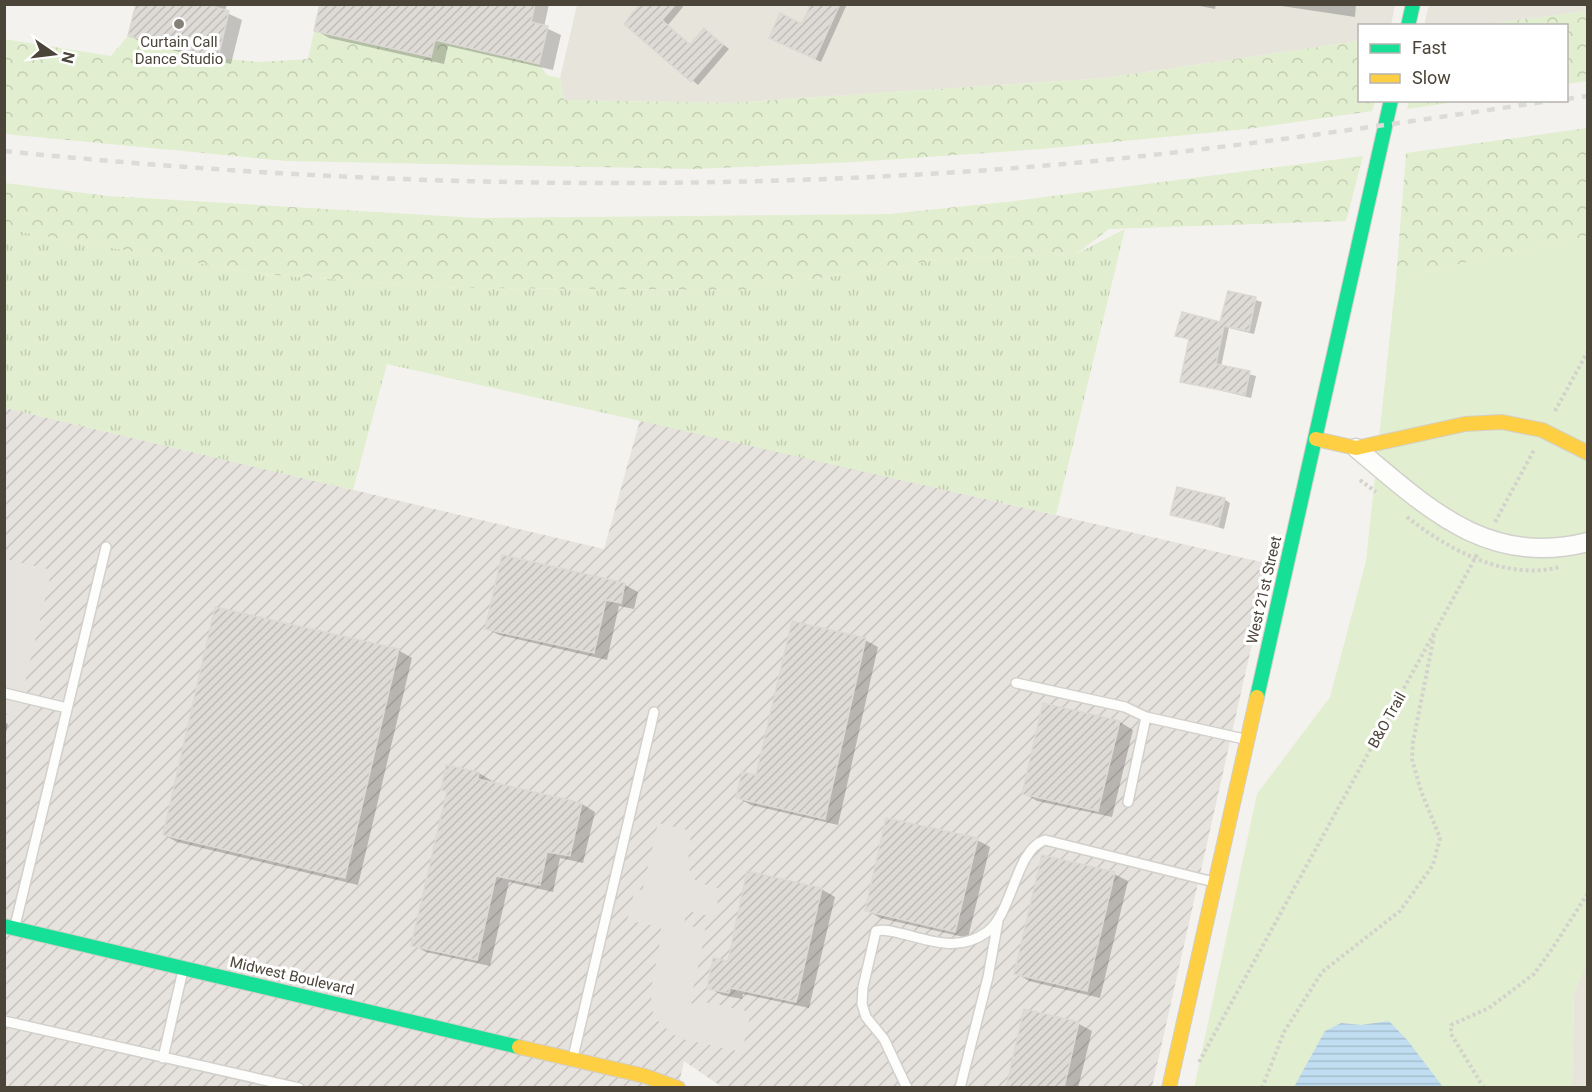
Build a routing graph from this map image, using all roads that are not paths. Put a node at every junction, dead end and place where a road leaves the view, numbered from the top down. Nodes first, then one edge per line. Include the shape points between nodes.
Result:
1 (1413, 4) edge
2 (1408, 24) edge
3 (1391, 102) edge
4 (1316, 439) junction
5 (1356, 447) junction
6 (1587, 453) edge
7 (1587, 542) edge
8 (106, 547) dead end
9 (1016, 683) dead end
10 (4, 693) edge
11 (67, 708) junction
12 (654, 712) dead end
13 (1146, 717) junction
14 (1246, 740) junction
15 (1128, 802) dead end
16 (1214, 882) junction
17 (999, 918) junction
18 (9, 927) edge
19 (184, 968) junction
20 (4, 1022) edge
21 (163, 1058) junction
22 (572, 1060) junction
23 (646, 1083) edge
24 (299, 1088) edge
25 (678, 1088) edge
26 (907, 1088) edge
27 (960, 1088) edge
28 (1169, 1088) edge

1 - 2 street
3 - 4 street, West 21st Street
4 - 5 street
4 - 14 street, West 21st Street
5 - 6 street via 1485,422 1544,430
5 - 7 street via 1443,518 1485,540 1533,549
8 - 11 lane
9 - 13 lane via 1125,707
10 - 11 lane
11 - 18 lane
12 - 22 lane
13 - 14 lane
13 - 15 lane
14 - 16 street, West 21st Street
16 - 17 lane via 1045,840 1029,852
16 - 28 street, West 21st Street
17 - 26 lane via 988,932 956,946 876,931 862,1004
17 - 27 lane
18 - 19 street, Midwest Boulevard
19 - 21 lane
19 - 22 street, Midwest Boulevard
20 - 21 lane
21 - 24 lane
22 - 23 street, Midwest Boulevard
23 - 25 street, Midwest Boulevard

